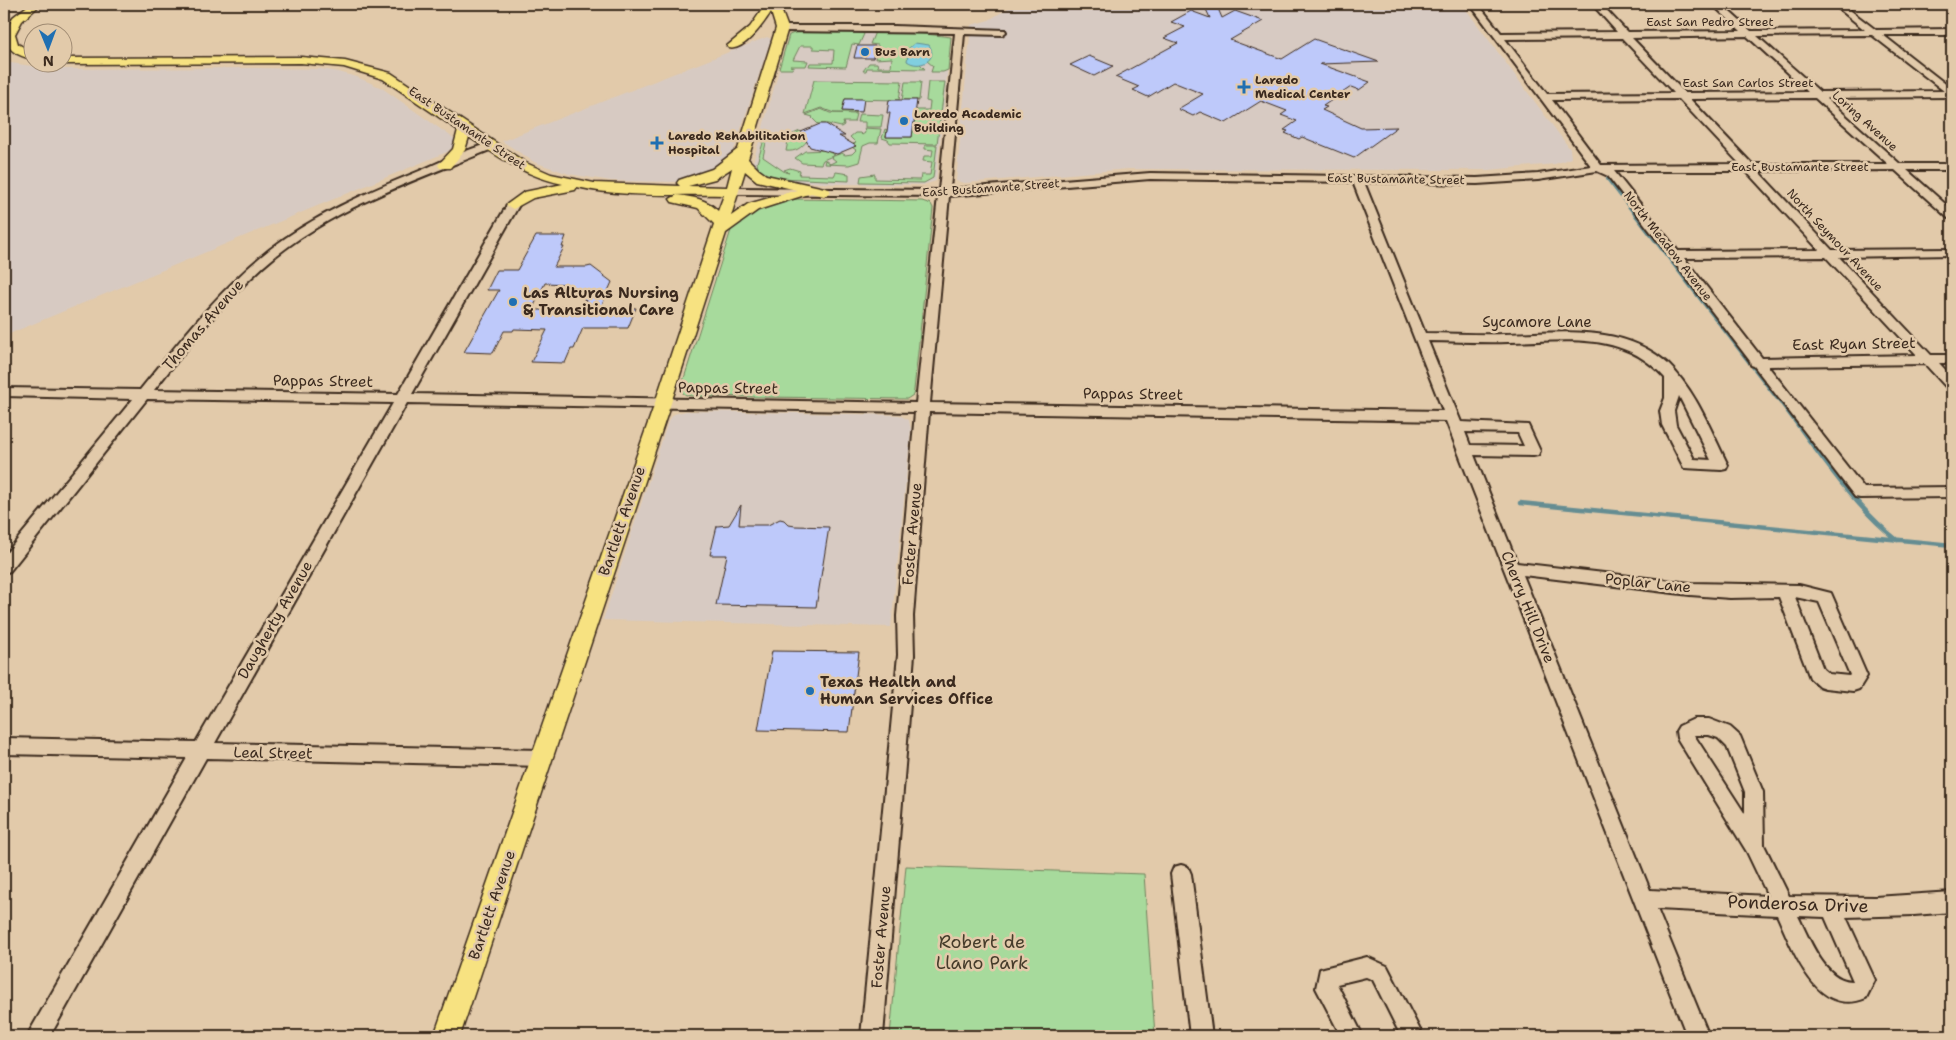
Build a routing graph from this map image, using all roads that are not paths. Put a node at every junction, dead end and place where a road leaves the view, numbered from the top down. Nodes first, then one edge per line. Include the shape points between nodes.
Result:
1 (36, 4) edge
2 (773, 4) edge
3 (1474, 4) edge
4 (1596, 4) edge
5 (1716, 4) edge
6 (1838, 4) edge
7 (26, 11) junction
8 (4, 21) edge
9 (782, 28) junction
10 (960, 32) junction
11 (1002, 32) dead end
12 (1952, 32) edge
13 (1875, 33) junction
14 (6, 34) edge
15 (1750, 34) junction
16 (1625, 35) junction
17 (1499, 36) junction
18 (733, 46) dead end
19 (22, 52) edge
20 (12, 59) dead end
21 (22, 60) edge
22 (72, 61) edge
23 (1952, 93) edge
24 (1817, 95) junction
25 (1682, 96) junction
26 (1544, 97) junction
27 (465, 128) junction
28 (491, 146) junction
29 (744, 155) junction
30 (445, 165) junction
31 (1749, 167) junction
32 (1898, 167) junction
33 (1952, 167) edge
34 (1598, 168) junction
35 (527, 169) junction
36 (1357, 179) junction
37 (586, 185) junction
38 (622, 189) junction
39 (649, 190) junction
40 (732, 191) junction
41 (805, 192) junction
42 (824, 192) junction
43 (943, 193) junction
44 (513, 205) junction
45 (1952, 216) edge
46 (721, 227) junction
47 (1952, 252) edge
48 (1829, 253) junction
49 (1675, 255) junction
50 (1420, 337) junction
51 (1928, 360) junction
52 (1952, 360) edge
53 (1756, 362) junction
54 (1672, 378) junction
55 (1952, 385) edge
56 (4, 392) edge
57 (144, 394) junction
58 (402, 399) junction
59 (663, 403) junction
60 (924, 408) junction
61 (1454, 422) junction
62 (1465, 450) junction
63 (1952, 492) edge
64 (4, 567) edge
65 (1512, 568) junction
66 (1785, 592) junction
67 (4, 746) edge
68 (201, 751) junction
69 (542, 758) junction
70 (1754, 846) junction
71 (1181, 874) dead end
72 (1644, 898) junction
73 (1952, 902) edge
74 (1781, 905) junction
75 (1831, 907) junction
76 (38, 1036) edge
77 (447, 1036) edge
78 (872, 1036) edge
79 (1201, 1036) edge
80 (1352, 1036) edge
81 (1412, 1036) edge
82 (1698, 1036) edge

1 - 7 main road
2 - 9 main road
2 - 18 main road via 754,29
3 - 17 street, North Meadow Avenue
4 - 16 street, North Seymour Avenue
5 - 15 street, Loring Avenue
6 - 13 street
7 - 8 main road
7 - 14 main road
9 - 10 street via 895,28
9 - 29 main road, Bartlett Avenue
10 - 11 street
10 - 43 street, Foster Avenue
12 - 13 street, East San Pedro Street
13 - 15 street, East San Pedro Street
13 - 23 street
14 - 19 main road via 12,46
15 - 16 street, East San Pedro Street
15 - 24 street, Loring Avenue
16 - 17 street, East San Pedro Street
16 - 25 street, North Seymour Avenue
17 - 26 street, North Meadow Avenue
20 - 21 main road
22 - 27 main road, East Bustamante Street via 301,60 345,64 387,76
23 - 24 street, East San Carlos Street
24 - 25 street, East San Carlos Street
24 - 32 street, Loring Avenue
25 - 26 street, East San Carlos Street
25 - 31 street, North Seymour Avenue
26 - 34 street, North Meadow Avenue
27 - 28 main road, East Bustamante Street
27 - 30 main road via 459,150
28 - 30 street, Thomas Avenue
28 - 35 main road, East Bustamante Street
29 - 39 main road via 712,176
29 - 40 main road, Bartlett Avenue
29 - 42 main road via 754,173 762,178
30 - 57 street, Thomas Avenue via 370,196 296,237 267,258 220,302
31 - 32 street, East Bustamante Street
31 - 34 street, East Bustamante Street
31 - 48 street, North Seymour Avenue
32 - 33 street, East Bustamante Street
32 - 45 street, Loring Avenue
34 - 36 street, East Bustamante Street via 1506,180
34 - 49 street, North Meadow Avenue via 1612,174
35 - 37 main road, East Bustamante Street
35 - 44 main road via 526,184
36 - 43 street, East Bustamante Street via 1150,176
36 - 50 street, Cherry Hill Drive
37 - 38 main road, East Bustamante Street
37 - 44 main road via 541,191
38 - 39 main road, East Bustamante Street
38 - 46 main road via 700,203 711,210
39 - 40 main road, East Bustamante Street
40 - 41 street, East Bustamante Street
40 - 46 main road, Bartlett Avenue
41 - 42 street, East Bustamante Street
41 - 46 main road via 753,207
42 - 43 street, East Bustamante Street
43 - 60 street, Foster Avenue
44 - 58 street, Daugherty Avenue
46 - 59 main road, Bartlett Avenue
47 - 48 street
48 - 49 street
48 - 51 street, North Seymour Avenue
49 - 53 street, North Meadow Avenue
50 - 54 street, Sycamore Lane via 1588,336 1629,346 1652,358
50 - 61 street, Cherry Hill Drive
51 - 52 street, East Ryan Street
51 - 53 street, East Ryan Street
51 - 55 street, North Seymour Avenue
53 - 63 street, North Meadow Avenue via 1860,493
54 - 54 street, Sycamore Lane via 1669,426 1689,464 1721,465
56 - 57 street, Pappas Street
57 - 58 street, Pappas Street
57 - 64 street, Thomas Avenue
58 - 59 street, Pappas Street
58 - 68 street, Daugherty Avenue
59 - 60 street, Pappas Street
59 - 69 main road, Bartlett Avenue
60 - 61 street, Pappas Street
60 - 78 street, Foster Avenue
61 - 62 street, Cherry Hill Drive
61 - 62 street, Pappas Street via 1523,428 1533,450
62 - 65 street, Cherry Hill Drive
65 - 66 street, Poplar Lane via 1716,591
65 - 72 street, Cherry Hill Drive
66 - 66 street, Poplar Lane via 1816,673 1825,681 1853,684 1859,676 1825,597 1811,592
67 - 68 street, Leal Street
68 - 69 street, Leal Street
68 - 76 street, Daugherty Avenue
69 - 77 main road, Bartlett Avenue
70 - 70 street via 1754,792 1734,742 1724,732 1710,727 1694,727 1685,731 1686,738
70 - 74 street
71 - 79 street
72 - 74 street, Ponderosa Drive
72 - 82 street, Cherry Hill Drive
73 - 75 street, Ponderosa Drive via 1915,907
74 - 75 street, Ponderosa Drive
74 - 75 street via 1809,960 1826,981 1841,992 1859,991 1865,980
80 - 81 street via 1326,988 1327,976 1367,967 1380,973

